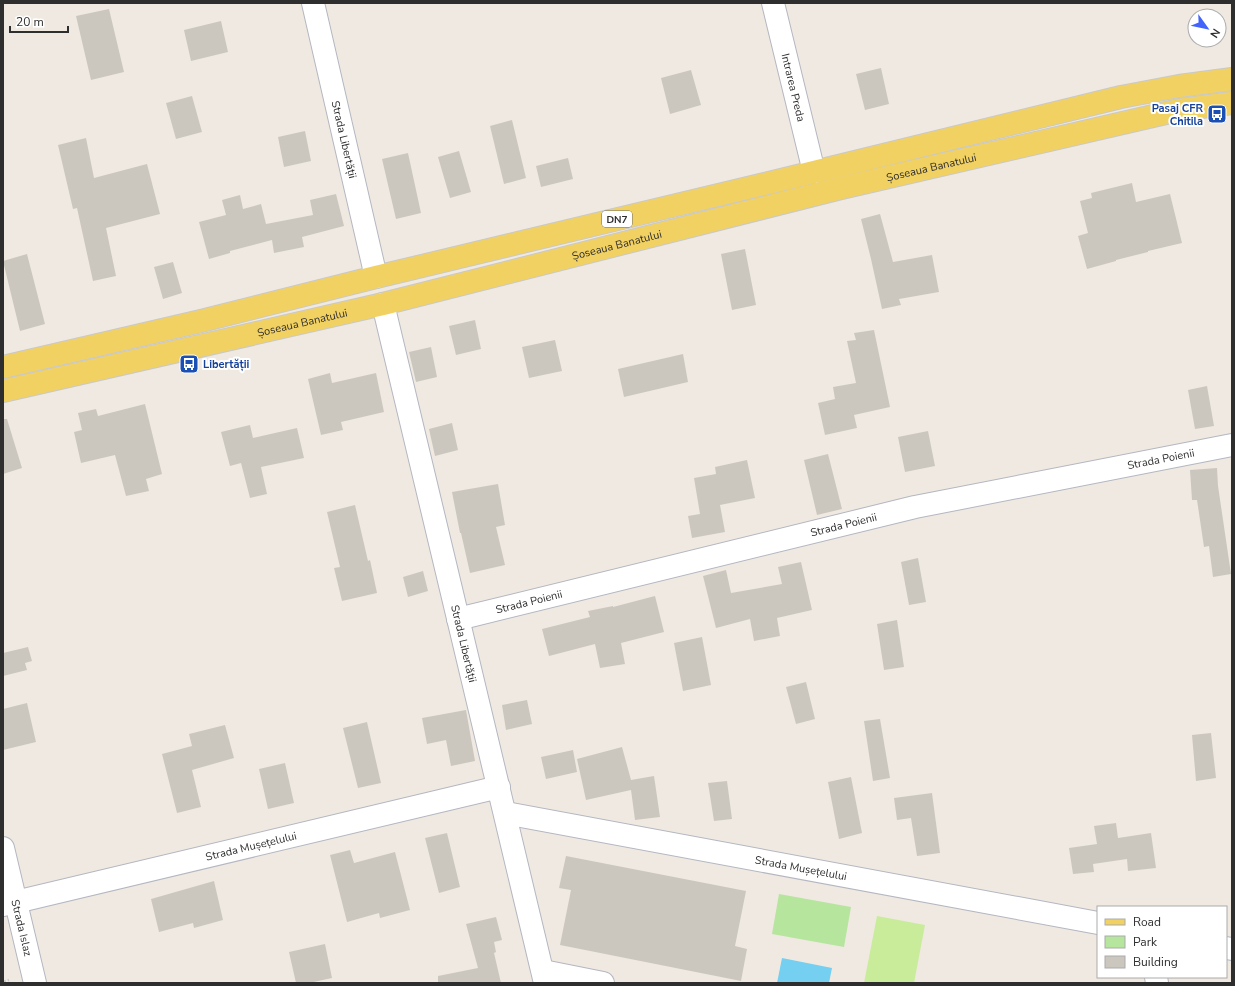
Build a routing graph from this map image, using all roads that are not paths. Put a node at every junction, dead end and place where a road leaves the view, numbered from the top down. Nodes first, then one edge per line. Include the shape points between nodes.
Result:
1 (314, 3) edge
2 (773, 3) edge
3 (1232, 79) edge
4 (1232, 103) edge
5 (814, 172) junction
6 (376, 277) junction
7 (383, 304) junction
8 (3, 367) edge
9 (3, 391) edge
10 (1232, 445) edge
11 (458, 619) junction
12 (498, 787) junction
13 (505, 812) junction
14 (3, 848) edge
15 (9, 904) edge
16 (1097, 923) edge
17 (544, 977) edge
18 (35, 983) edge
19 (603, 983) edge

1 - 6 street, Strada Libertății
2 - 5 street, Intrarea Preda
3 - 5 main road, Șoseaua Banatului / DN7 via 1121,97
4 - 7 main road, Șoseaua Banatului / DN7 via 1179,110 841,188
5 - 6 main road, Șoseaua Banatului / DN7
6 - 8 main road, Șoseaua Banatului / DN7
7 - 9 main road, Șoseaua Banatului / DN7
7 - 11 street, Strada Libertății
10 - 11 street, Strada Poienii via 915,507
11 - 12 street, Strada Libertății
12 - 13 street, Strada Libertății
12 - 15 street, Strada Mușețelului
13 - 16 street, Strada Mușețelului
13 - 17 street, Strada Libertății
14 - 15 street, Strada Islaz
15 - 18 street, Strada Islaz
17 - 19 street

